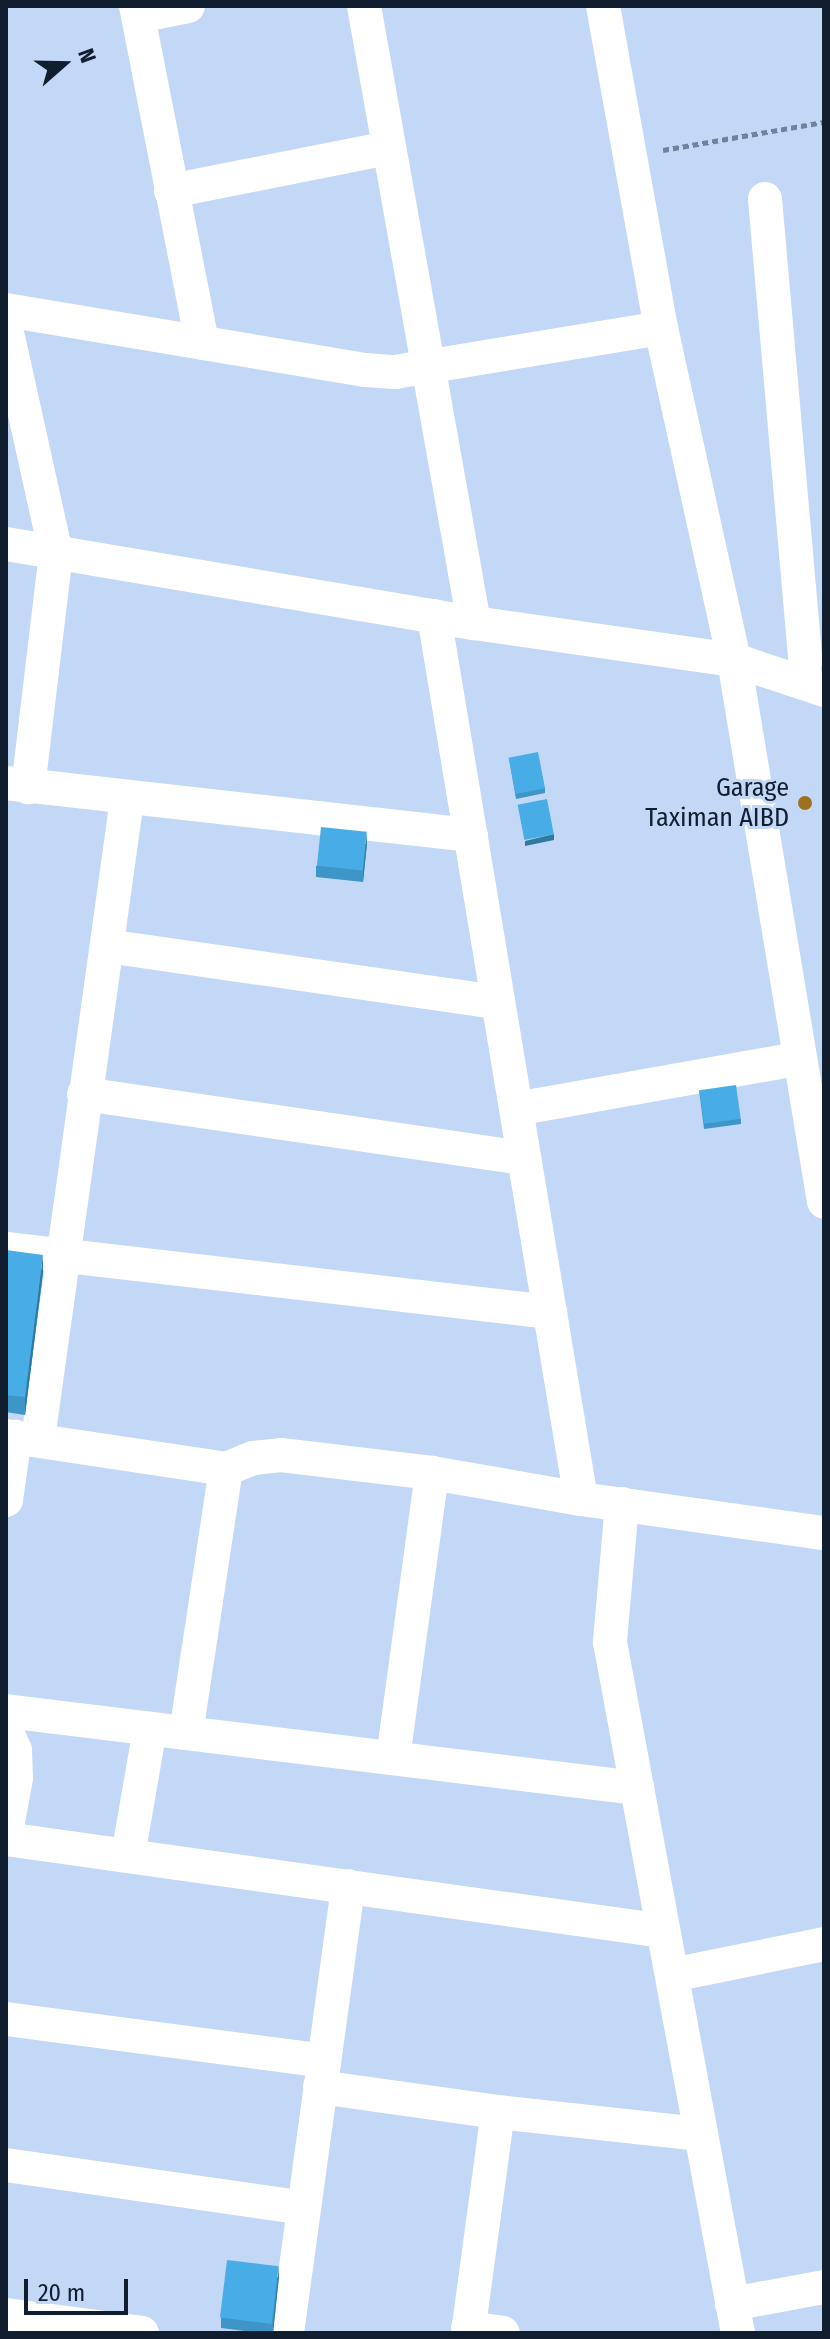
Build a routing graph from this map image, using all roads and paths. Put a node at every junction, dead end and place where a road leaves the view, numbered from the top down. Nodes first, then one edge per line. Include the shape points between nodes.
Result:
1 (188, 6) edge
2 (364, 6) edge
3 (603, 6) edge
4 (137, 11) edge
5 (824, 122) edge
6 (389, 148) junction
7 (630, 156) junction
8 (171, 191) junction
9 (765, 199) dead end
10 (6, 310) edge
11 (6, 328) edge
12 (661, 328) junction
13 (202, 343) junction
14 (428, 367) junction
15 (6, 544) edge
16 (56, 553) junction
17 (434, 616) junction
18 (474, 623) junction
19 (734, 660) junction
20 (813, 685) edge
21 (17, 785) edge
22 (127, 799) junction
23 (471, 835) junction
24 (107, 946) junction
25 (498, 1002) junction
26 (798, 1059) junction
27 (84, 1094) junction
28 (516, 1109) junction
29 (524, 1158) junction
30 (824, 1200) edge
31 (6, 1249) edge
32 (62, 1254) junction
33 (550, 1312) junction
34 (20, 1437) edge
35 (226, 1469) junction
36 (432, 1473) junction
37 (581, 1499) junction
38 (6, 1500) edge
39 (622, 1504) junction
40 (824, 1533) edge
41 (6, 1711) edge
42 (150, 1729) junction
43 (6, 1730) edge
44 (186, 1733) junction
45 (393, 1758) junction
46 (637, 1788) junction
47 (6, 1836) edge
48 (128, 1856) junction
49 (348, 1886) junction
50 (663, 1931) junction
51 (824, 1944) edge
52 (672, 1975) junction
53 (6, 2019) edge
54 (322, 2074) junction
55 (498, 2112) junction
56 (701, 2134) junction
57 (6, 2165) edge
58 (304, 2208) junction
59 (824, 2287) edge
60 (6, 2315) edge
61 (735, 2318) edge
62 (468, 2330) edge
63 (142, 2333) edge
64 (287, 2333) edge
65 (503, 2333) edge

1 - 4 street
2 - 6 street
3 - 7 street
4 - 8 street
5 - 7 path
6 - 8 street
6 - 14 street
7 - 12 street
8 - 13 street
9 - 20 street via 805,660
10 - 13 street
11 - 16 street
12 - 14 street
12 - 19 street
13 - 14 street via 365,370
14 - 18 street
15 - 16 street
16 - 17 street
16 - 21 street
17 - 18 street
17 - 23 street
18 - 19 street
19 - 20 street
19 - 26 street
21 - 22 street
22 - 23 street
22 - 24 street
23 - 25 street
24 - 25 street
24 - 27 street
25 - 28 street
26 - 28 street
26 - 30 street
27 - 29 street
27 - 32 street
28 - 29 street
29 - 33 street
31 - 32 street
32 - 33 street
32 - 34 street
33 - 37 street
34 - 35 street
34 - 38 street
35 - 36 street via 281,1455
35 - 44 street
36 - 37 street
36 - 45 street
37 - 39 street
39 - 40 street
39 - 46 street via 610,1642
41 - 42 street
42 - 44 street
42 - 48 street
43 - 47 street via 15,1750 16,1778
44 - 45 street
45 - 46 street
46 - 50 street
47 - 48 street
48 - 49 street
49 - 50 street
49 - 54 street
50 - 52 street
51 - 52 street
52 - 56 street
53 - 54 street
54 - 55 street
54 - 58 street
55 - 56 street
55 - 62 street
56 - 61 street
57 - 58 street
58 - 64 street
59 - 61 street
60 - 63 street
62 - 65 street

